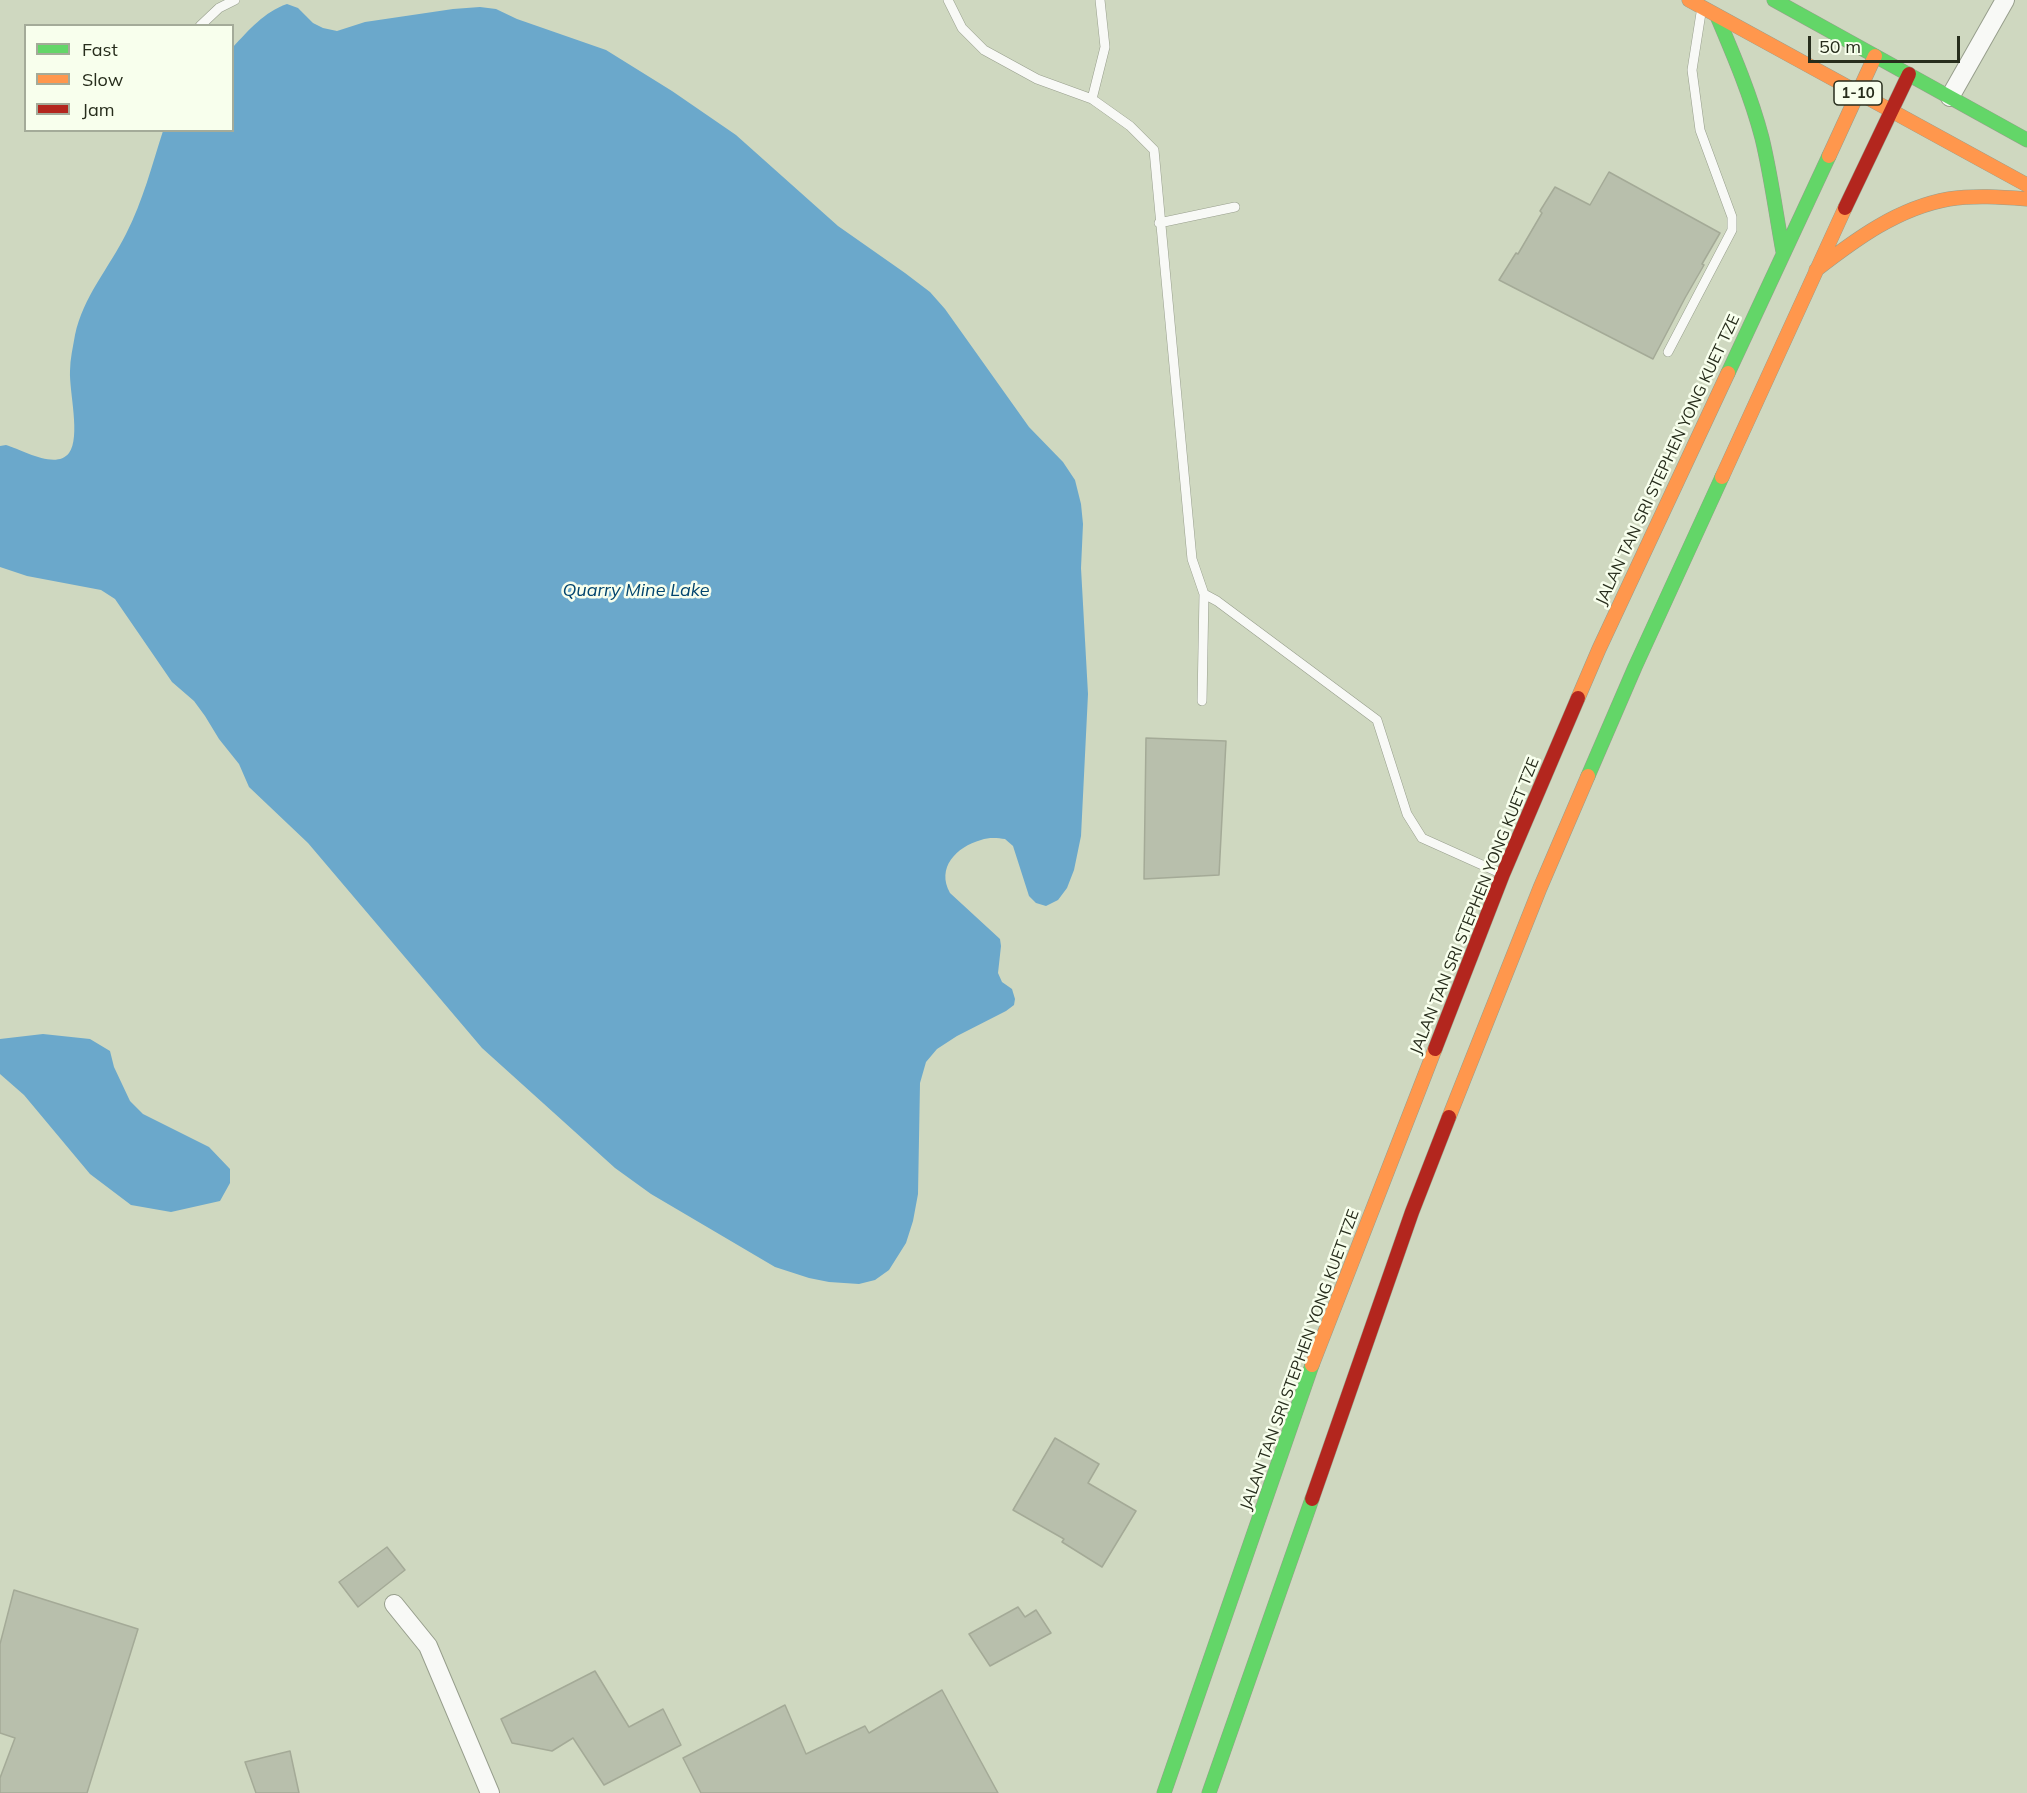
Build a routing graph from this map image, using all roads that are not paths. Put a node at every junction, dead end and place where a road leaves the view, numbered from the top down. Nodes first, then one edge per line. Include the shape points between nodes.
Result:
1 (235, 0) edge
2 (948, 0) edge
3 (1100, 0) edge
4 (1689, 0) edge
5 (2005, 0) edge
6 (1780, 2) edge
7 (1702, 8) junction
8 (1717, 16) junction
9 (202, 24) edge
10 (1875, 56) junction
11 (1909, 74) junction
12 (1857, 93) junction
13 (1950, 97) junction
14 (1092, 99) junction
15 (1891, 111) junction
16 (2027, 140) edge
17 (2027, 185) edge
18 (2027, 199) edge
19 (1235, 207) dead end
20 (1159, 223) junction
21 (1783, 252) junction
22 (1816, 270) junction
23 (1668, 352) dead end
24 (1204, 594) junction
25 (1202, 701) dead end
26 (1503, 874) junction
27 (394, 1604) dead end
28 (490, 1793) edge
29 (1164, 1793) edge
30 (1209, 1793) edge

1 - 9 lane
2 - 14 lane via 962,28 984,50 1036,80
3 - 14 lane via 1105,47
4 - 7 main road, 1-10
5 - 13 street
6 - 10 main road, 1-10
7 - 8 main road, 1-10
7 - 23 lane via 1692,70 1700,130 1732,217 1732,230
8 - 12 main road, 1-10
8 - 21 main road via 1757,118
10 - 11 main road, 1-10
10 - 12 main road, JALAN TAN SRI STEPHEN YONG KUET TZE
11 - 13 main road, 1-10
11 - 15 main road
12 - 15 main road, 1-10
12 - 21 main road, JALAN TAN SRI STEPHEN YONG KUET TZE
13 - 16 main road, 1-10
14 - 20 lane via 1130,126 1154,150
15 - 17 main road, 1-10
15 - 22 main road
18 - 22 main road via 1941,200 1901,212 1866,232
19 - 20 lane
20 - 24 lane via 1192,559
21 - 26 main road, JALAN TAN SRI STEPHEN YONG KUET TZE via 1599,649
22 - 30 main road via 1635,667 1536,899 1412,1212
24 - 25 lane
24 - 26 lane via 1377,720 1407,814 1422,838
26 - 29 main road, JALAN TAN SRI STEPHEN YONG KUET TZE via 1303,1389
27 - 28 street via 428,1646

